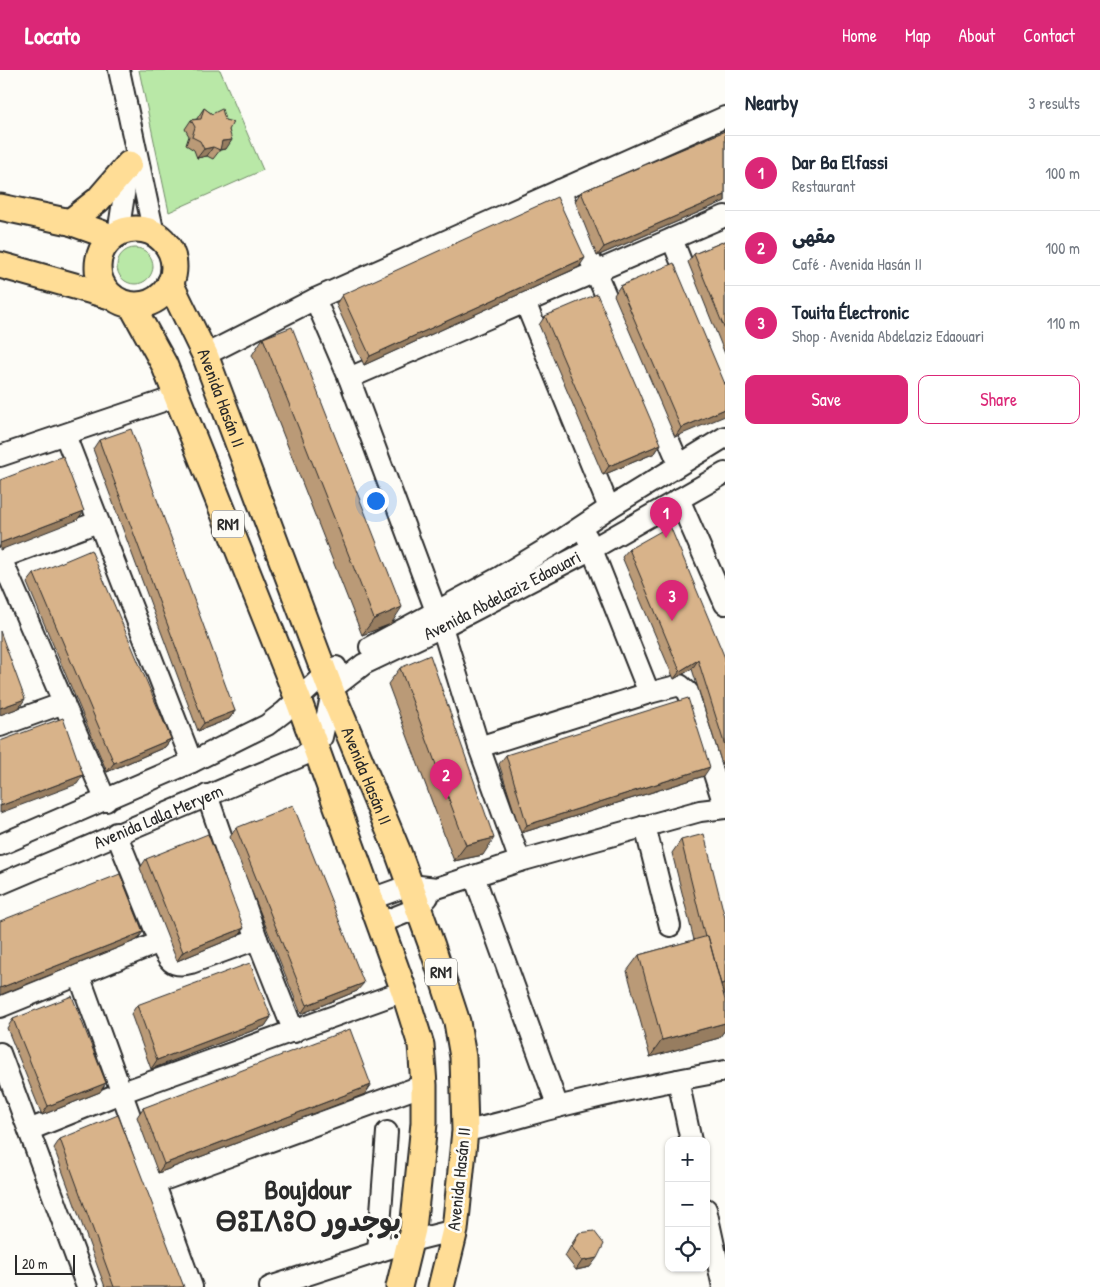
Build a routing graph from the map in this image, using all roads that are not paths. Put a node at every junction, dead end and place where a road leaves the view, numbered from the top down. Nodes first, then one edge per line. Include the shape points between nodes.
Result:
1 (119, 70) edge
2 (725, 117) edge
3 (131, 154) junction
4 (560, 190) junction
5 (0, 207) edge
6 (725, 216) edge
7 (70, 222) junction
8 (154, 234) junction
9 (115, 236) junction
10 (672, 239) junction
11 (0, 265) edge
12 (595, 272) junction
13 (170, 284) junction
14 (315, 299) junction
15 (121, 301) junction
16 (525, 302) junction
17 (204, 355) junction
18 (725, 372) edge
19 (350, 378) junction
20 (178, 396) junction
21 (65, 435) junction
22 (725, 437) edge
23 (0, 456) edge
24 (680, 464) junction
25 (725, 472) edge
26 (679, 499) junction
27 (609, 508) junction
28 (98, 522) junction
29 (583, 526) junction
30 (592, 548) junction
31 (0, 558) edge
32 (725, 604) edge
33 (439, 619) junction
34 (329, 684) junction
35 (649, 693) junction
36 (298, 699) junction
37 (64, 703) junction
38 (0, 726) edge
39 (315, 746) junction
40 (479, 747) junction
41 (192, 762) junction
42 (207, 795) junction
43 (106, 801) junction
44 (725, 808) edge
45 (645, 826) junction
46 (116, 833) junction
47 (0, 845) edge
48 (520, 861) junction
49 (474, 876) junction
50 (0, 884) edge
51 (410, 885) junction
52 (436, 888) junction
53 (370, 899) junction
54 (418, 908) junction
55 (380, 923) junction
56 (670, 926) dead end
57 (257, 939) junction
58 (160, 942) junction
59 (79, 975) junction
60 (404, 991) junction
61 (0, 1007) edge
62 (294, 1032) junction
63 (0, 1053) edge
64 (725, 1071) edge
65 (678, 1080) junction
66 (424, 1085) junction
67 (123, 1092) junction
68 (558, 1107) junction
69 (29, 1130) junction
70 (465, 1130) junction
71 (387, 1132) dead end
72 (691, 1137) edge
73 (155, 1183) junction
74 (710, 1226) edge
75 (455, 1230) junction
76 (411, 1241) junction
77 (378, 1252) junction
78 (87, 1287) edge
79 (192, 1287) edge
80 (270, 1287) edge
81 (399, 1287) edge
82 (441, 1287) edge
83 (724, 1287) edge

1 - 3 street
2 - 4 street
3 - 7 main road via 98,200
3 - 8 street
3 - 9 street
4 - 12 street
4 - 14 street
5 - 7 main road
6 - 10 street
7 - 9 main road
8 - 9 main road via 136,229
8 - 13 main road via 172,253
9 - 15 main road, RN1 via 102,250 98,266 101,283
10 - 12 street
10 - 18 street
11 - 15 main road
12 - 16 street
12 - 24 street
13 - 15 main road via 164,293 144,305
13 - 17 main road, Avenida Hasán II / RN1
14 - 17 street
14 - 19 street
15 - 20 main road, Avenida Hasán II / RN1 via 164,364
16 - 19 street
16 - 27 street
17 - 34 main road, Avenida Hasán II / RN1
19 - 33 street
20 - 21 street
20 - 36 main road, Avenida Hasán II / RN1
21 - 23 street
21 - 28 street
22 - 24 street, Avenida Abdelaziz Edaouari
24 - 27 street, Avenida Abdelaziz Edaouari
25 - 26 street, Avenida Abdelaziz Edaouari
26 - 30 street, Avenida Abdelaziz Edaouari
26 - 32 street
27 - 29 street, Avenida Abdelaziz Edaouari
28 - 31 street
28 - 41 street
29 - 30 street
29 - 33 street, Avenida Abdelaziz Edaouari
30 - 33 street, Avenida Abdelaziz Edaouari
30 - 35 street
31 - 37 street
33 - 34 street, Avenida Abdelaziz Edaouari via 356,655
33 - 40 street
34 - 36 street, Avenida Abdelaziz Edaouari
34 - 39 street via 322,736
34 - 51 main road, Avenida Hasán II / RN1
35 - 40 street
35 - 44 street via 680,685 688,692
36 - 39 main road, Avenida Hasán II / RN1
36 - 41 street, Avenida Lalla Meryem via 267,725
37 - 38 street
37 - 43 street
39 - 42 street, Avenida Lalla Meryem via 294,760
39 - 53 main road, Avenida Hasán II / RN1
40 - 48 street
41 - 43 street, Avenida Lalla Meryem
42 - 46 street, Avenida Lalla Meryem
42 - 57 street
43 - 47 street, Avenida Lalla Meryem
44 - 45 street via 700,811
45 - 48 street
45 - 56 street
46 - 50 street, Avenida Lalla Meryem
46 - 58 street
48 - 49 street
49 - 52 street
49 - 68 street
51 - 52 street
51 - 53 street
51 - 54 main road, Avenida Hasán II / RN1
52 - 54 street
53 - 55 main road, Avenida Hasán II / RN1
54 - 55 street
54 - 70 main road, Avenida Hasán II / RN1 via 457,1022 465,1093
55 - 60 main road, Avenida Hasán II / RN1
57 - 58 street via 183,965 172,963
57 - 62 street
58 - 59 street
59 - 61 street
59 - 67 street
60 - 62 street
60 - 66 main road, Avenida Hasán II / RN1 via 421,1045
62 - 67 street
63 - 69 street
64 - 65 street
65 - 68 street
65 - 72 street
66 - 73 street
66 - 76 main road, Avenida Hasán II / RN1 via 423,1130
67 - 69 street
67 - 73 street
68 - 70 street via 492,1126
69 - 78 street
70 - 75 main road, Avenida Hasán II / RN1
71 - 77 street
73 - 79 street
74 - 83 street
75 - 76 street
75 - 82 main road, Avenida Hasán II / RN1
76 - 77 street
76 - 81 main road, Avenida Hasán II / RN1
77 - 80 street

